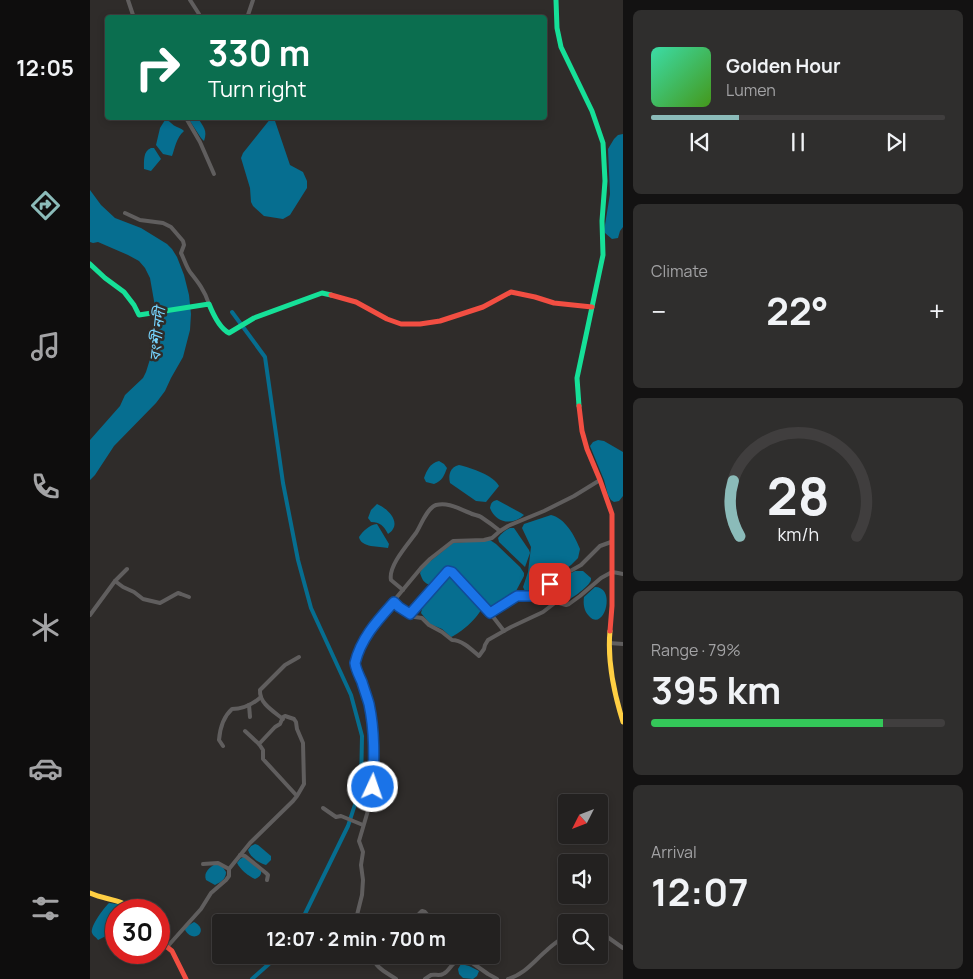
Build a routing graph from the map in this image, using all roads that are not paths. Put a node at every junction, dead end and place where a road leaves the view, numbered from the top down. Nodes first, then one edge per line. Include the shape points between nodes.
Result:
1 (128, 0) edge
2 (190, 0) edge
3 (253, 0) edge
4 (556, 0) edge
5 (133, 15) edge
6 (199, 15) edge
7 (248, 15) edge
8 (187, 120) edge
9 (214, 174) dead end
10 (124, 213) dead end
11 (90, 264) edge
12 (208, 304) junction
13 (592, 307) junction
14 (600, 480) junction
15 (500, 530) junction
16 (611, 542) junction
17 (127, 569) dead end
18 (612, 572) junction
19 (623, 574) edge
20 (115, 581) junction
21 (403, 590) junction
22 (189, 597) dead end
23 (394, 602) junction
24 (490, 613) junction
25 (410, 614) junction
26 (90, 615) edge
27 (504, 631) junction
28 (609, 644) junction
29 (623, 644) edge
30 (299, 658) dead end
31 (261, 698) junction
32 (249, 705) junction
33 (250, 717) dead end
34 (283, 719) junction
35 (623, 722) edge
36 (245, 731) dead end
37 (259, 744) junction
38 (224, 746) dead end
39 (298, 796) junction
40 (323, 808) dead end
41 (363, 825) junction
42 (240, 855) junction
43 (203, 864) dead end
44 (229, 869) junction
45 (267, 880) dead end
46 (90, 893) edge
47 (105, 899) edge
48 (357, 914) edge
49 (608, 937) edge
50 (558, 941) edge
51 (170, 945) edge
52 (623, 948) edge
53 (170, 949) edge
54 (376, 964) edge
55 (452, 964) edge
56 (473, 964) edge
57 (186, 979) edge
58 (396, 979) edge
59 (426, 979) edge
60 (497, 979) edge
61 (508, 979) edge

1 - 5 street
2 - 6 street
3 - 7 street
4 - 13 street via 561,47 592,111 603,143 603,255
8 - 9 street
10 - 12 street via 171,227 183,241 181,253 207,295
11 - 12 street via 124,292 139,315
12 - 13 street via 216,320 229,333 254,318 322,293 356,302 401,324 440,321 483,307 511,292 554,303
13 - 14 street via 580,363 578,394 582,431
14 - 15 street via 544,511
14 - 16 street via 612,514
15 - 21 street via 492,538 484,540 452,541 430,559
15 - 21 street via 480,516 450,505 433,507 391,574 391,580
16 - 18 street
16 - 24 street via 600,546 581,564 535,596 517,596
17 - 20 street
18 - 19 street
18 - 27 street via 569,604 556,602
18 - 28 street
20 - 22 street via 143,599 157,603 178,594
20 - 26 street
21 - 23 street
23 - 25 street
23 - 41 street via 364,638 355,663 369,704 374,737 372,797
24 - 25 street via 448,571
24 - 27 street
25 - 27 street via 422,618 429,626 461,642 479,656 488,640
28 - 29 street
28 - 35 street via 611,673
30 - 31 street via 285,665 260,690
31 - 32 street
31 - 34 street
32 - 33 street
32 - 38 street via 232,709 225,717 219,737
34 - 37 street
34 - 39 street via 284,716 294,719 303,743 304,784
36 - 37 street
37 - 39 street via 263,759
39 - 42 street
40 - 41 street via 336,817 342,816
41 - 48 street via 359,840 363,852 363,884
42 - 44 street
42 - 45 street via 266,873
43 - 44 street via 218,863
44 - 51 street via 226,880 210,893
46 - 47 street
49 - 52 street
50 - 61 street via 522,973
53 - 57 street
54 - 58 street
55 - 59 street via 445,974 431,975
56 - 60 street

